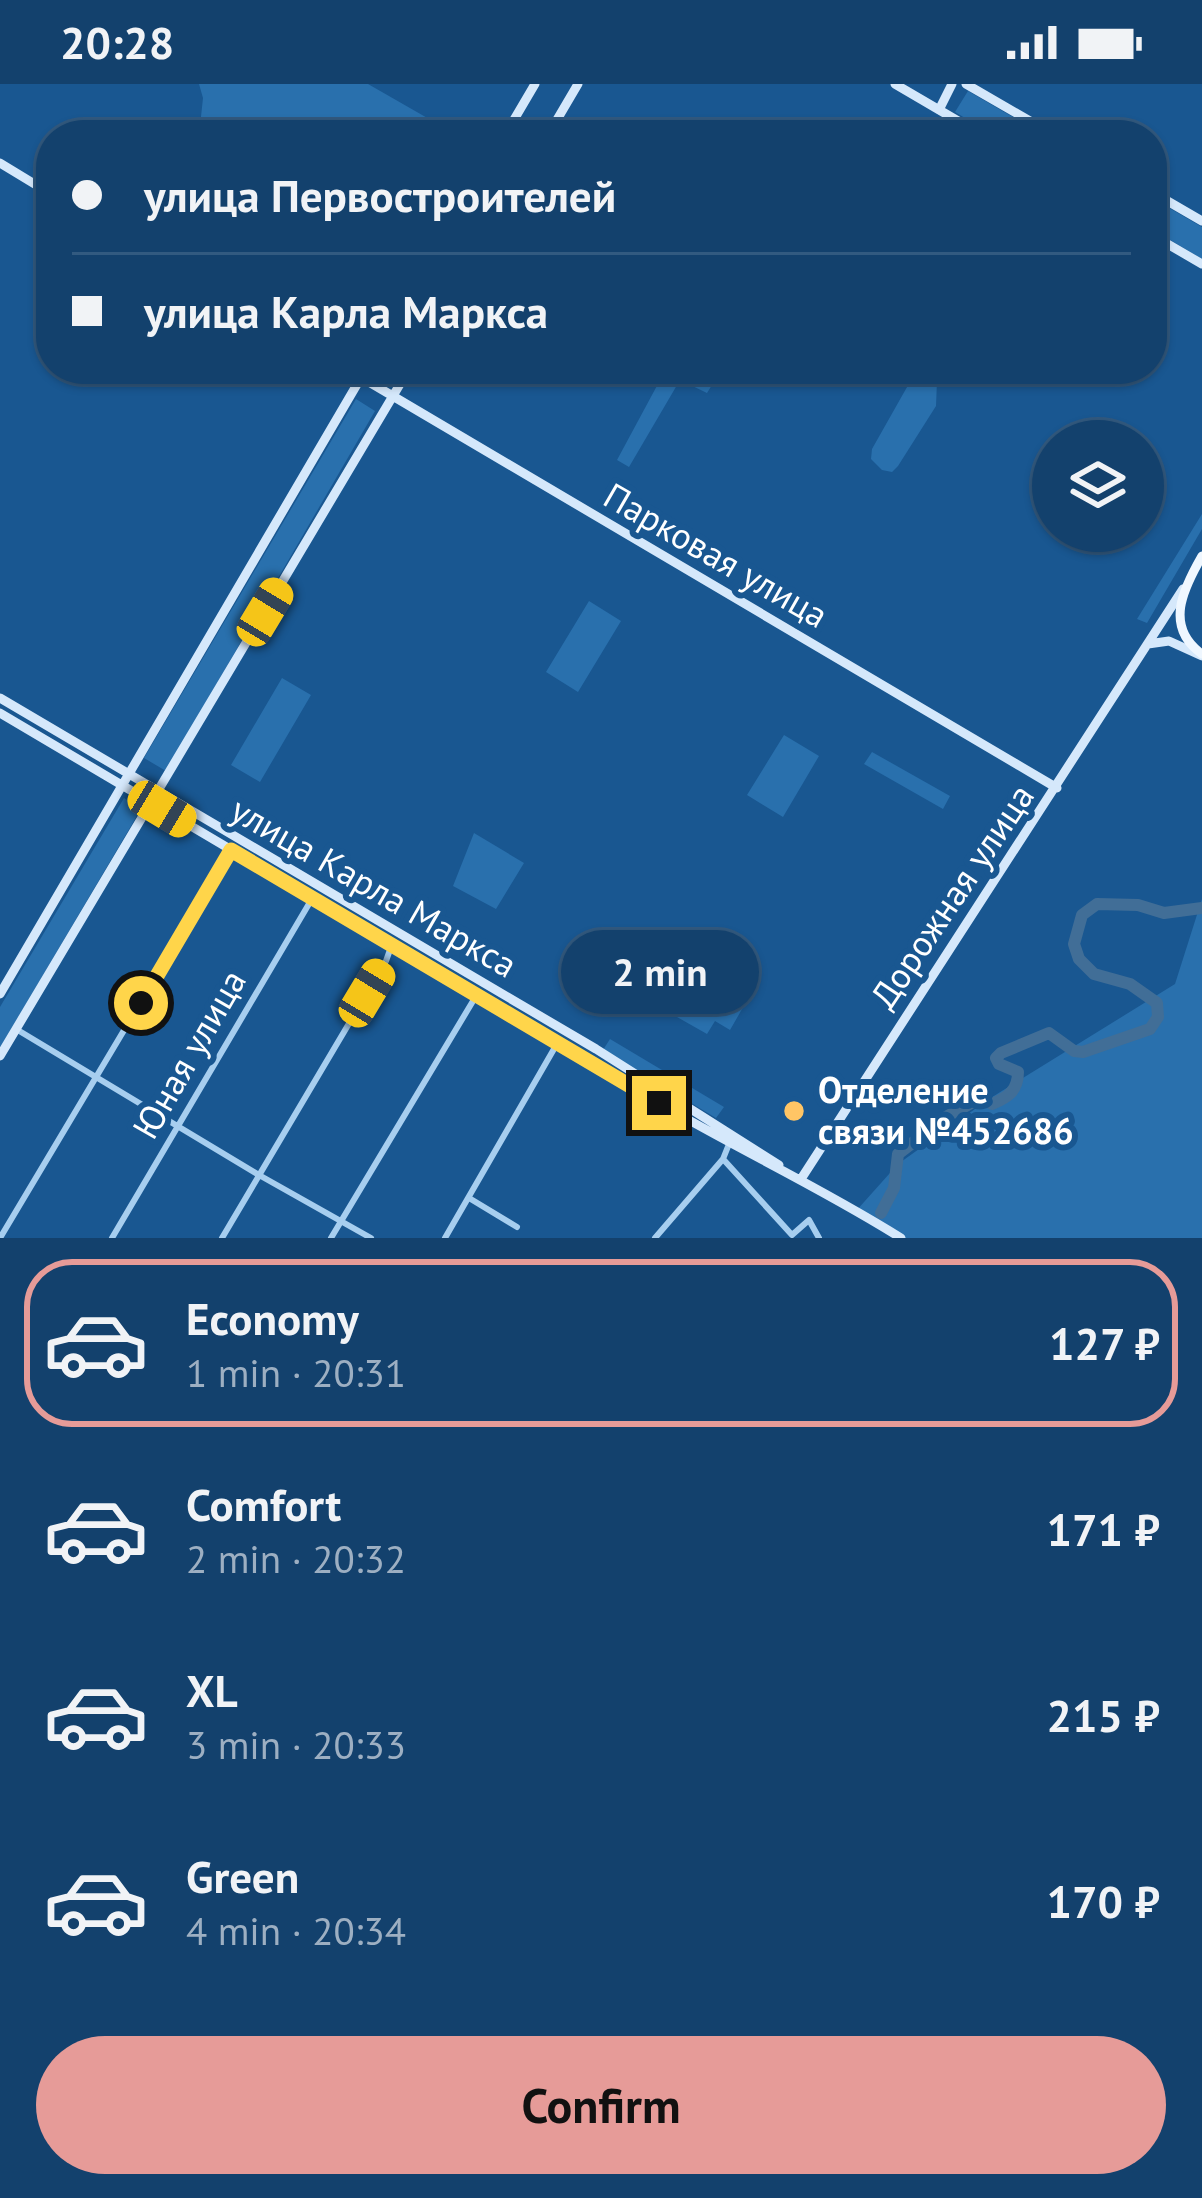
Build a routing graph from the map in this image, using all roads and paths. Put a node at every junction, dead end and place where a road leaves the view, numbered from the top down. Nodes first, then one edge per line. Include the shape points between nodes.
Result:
1 (535, 84) edge
2 (578, 84) edge
3 (895, 84) edge
4 (952, 84) edge
5 (966, 84) edge
6 (939, 110) junction
7 (514, 120) edge
8 (557, 120) edge
9 (956, 120) edge
10 (1028, 120) edge
11 (0, 163) edge
12 (36, 185) edge
13 (1167, 201) edge
14 (1202, 221) edge
15 (1167, 244) edge
16 (1202, 264) edge
17 (357, 384) edge
18 (377, 384) edge
19 (400, 384) edge
20 (392, 396) junction
21 (1202, 556) edge
22 (1202, 572) edge
23 (1184, 586) junction
24 (1148, 644) junction
25 (1202, 655) edge
26 (0, 698) edge
27 (0, 713) edge
28 (128, 775) junction
29 (122, 786) junction
30 (1057, 788) junction
31 (154, 797) junction
32 (231, 850) junction
33 (313, 897) junction
34 (392, 944) junction
35 (0, 994) edge
36 (476, 996) junction
37 (529, 1009) junction
38 (521, 1022) junction
39 (16, 1029) junction
40 (558, 1042) junction
41 (0, 1056) edge
42 (96, 1076) junction
43 (180, 1126) junction
44 (729, 1144) junction
45 (723, 1159) junction
46 (259, 1175) junction
47 (797, 1177) junction
48 (469, 1198) junction
49 (341, 1220) junction
50 (517, 1227) dead end
51 (0, 1238) edge
52 (112, 1238) edge
53 (222, 1238) edge
54 (331, 1238) edge
55 (371, 1238) edge
56 (446, 1238) edge
57 (655, 1238) edge
58 (819, 1238) edge
59 (901, 1238) edge

1 - 7 main road
2 - 8 main road
3 - 6 main road
4 - 6 main road
5 - 10 main road
6 - 9 main road
11 - 12 main road
13 - 14 main road
15 - 16 main road
17 - 28 main road
18 - 20 main road, Парковая улица
19 - 20 main road
20 - 30 main road, Парковая улица
20 - 31 main road
21 - 23 main road, Дорожная улица
22 - 23 main road
23 - 24 main road, Дорожная улица
23 - 25 main road via 1182,632
24 - 25 main road via 1169,641
24 - 30 main road, Дорожная улица
26 - 28 main road, улица Карла Маркса
27 - 29 main road, улица Карла Маркса
28 - 29 main road
28 - 31 main road, улица Карла Маркса
29 - 31 main road, улица Карла Маркса
29 - 35 main road
30 - 47 main road, Дорожная улица
31 - 32 main road, улица Карла Маркса
31 - 37 main road, улица Карла Маркса
31 - 39 main road
32 - 33 main road, улица Карла Маркса
32 - 42 street
33 - 34 main road, улица Карла Маркса
33 - 43 street, Юная улица
34 - 36 main road, улица Карла Маркса
34 - 46 street
36 - 38 main road, улица Карла Маркса
36 - 49 street
37 - 38 main road
37 - 47 main road, улица Карла Маркса
38 - 40 main road, улица Карла Маркса
39 - 41 main road
39 - 42 street
40 - 44 main road, улица Карла Маркса
40 - 48 street
42 - 43 street
42 - 51 street
43 - 46 street
43 - 52 street, Юная улица
44 - 45 street
44 - 47 main road, улица Карла Маркса
45 - 57 street
45 - 58 street via 792,1234 809,1220
46 - 49 street
46 - 53 street
47 - 59 main road
48 - 50 street
48 - 56 street
49 - 54 street
49 - 55 street

